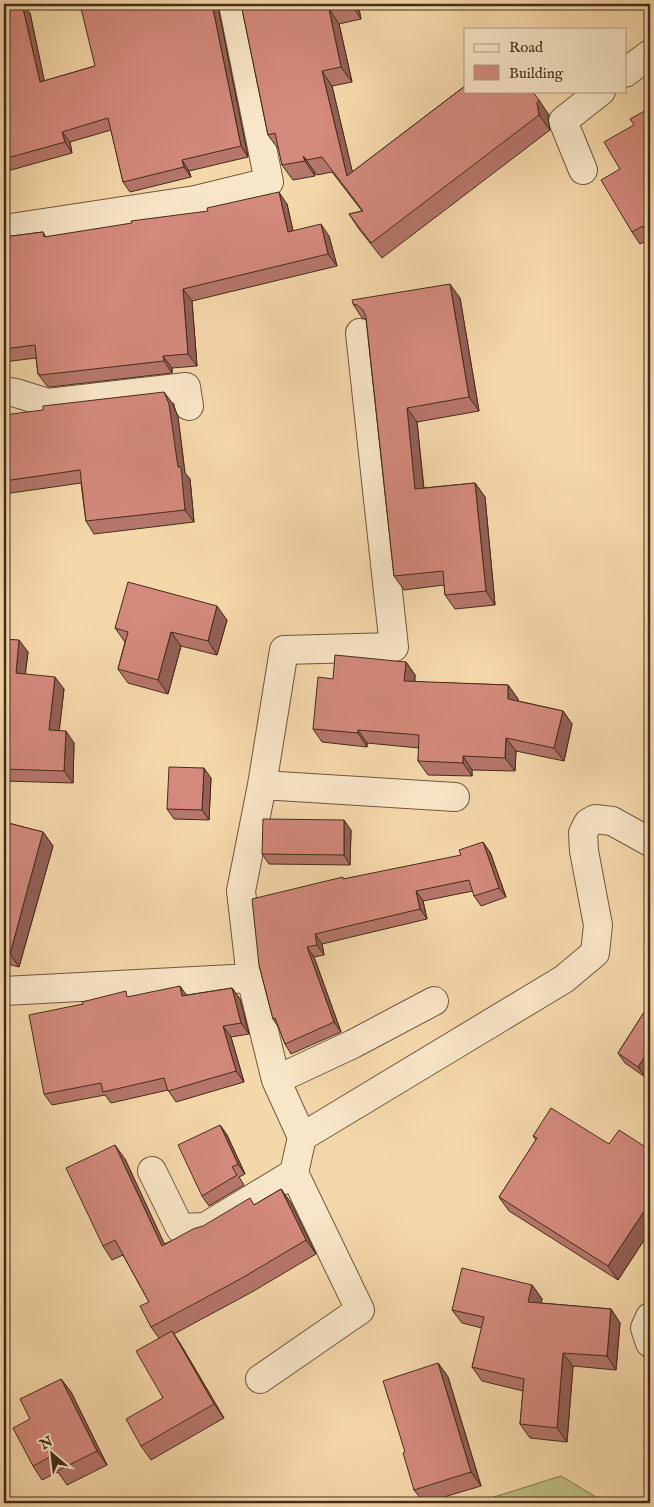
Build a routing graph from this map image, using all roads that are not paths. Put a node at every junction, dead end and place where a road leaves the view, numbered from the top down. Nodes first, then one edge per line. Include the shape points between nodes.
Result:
1 (233, 4) edge
2 (650, 54) edge
3 (626, 72) edge
4 (600, 92) edge
5 (583, 170) dead end
6 (4, 229) edge
7 (360, 333) dead end
8 (4, 391) edge
9 (189, 406) dead end
10 (262, 785) junction
11 (455, 797) dead end
12 (650, 842) edge
13 (251, 978) junction
14 (4, 991) edge
15 (434, 1001) dead end
16 (276, 1080) junction
17 (302, 1137) junction
18 (152, 1171) dead end
19 (294, 1173) junction
20 (650, 1317) edge
21 (650, 1343) edge
22 (260, 1379) dead end

1 - 6 street via 269,182 194,200
2 - 3 street
4 - 5 street via 563,120
7 - 10 street via 394,647 284,650
8 - 9 street via 48,403 186,387
10 - 11 street
10 - 13 street via 241,890
12 - 17 street via 612,821 595,819 588,824 584,833 584,851 598,925 595,953 564,979
13 - 14 street
13 - 16 street
15 - 16 street
16 - 17 street
17 - 19 street
18 - 19 street via 180,1228 205,1227
19 - 22 street via 360,1310
20 - 21 street via 645,1328

